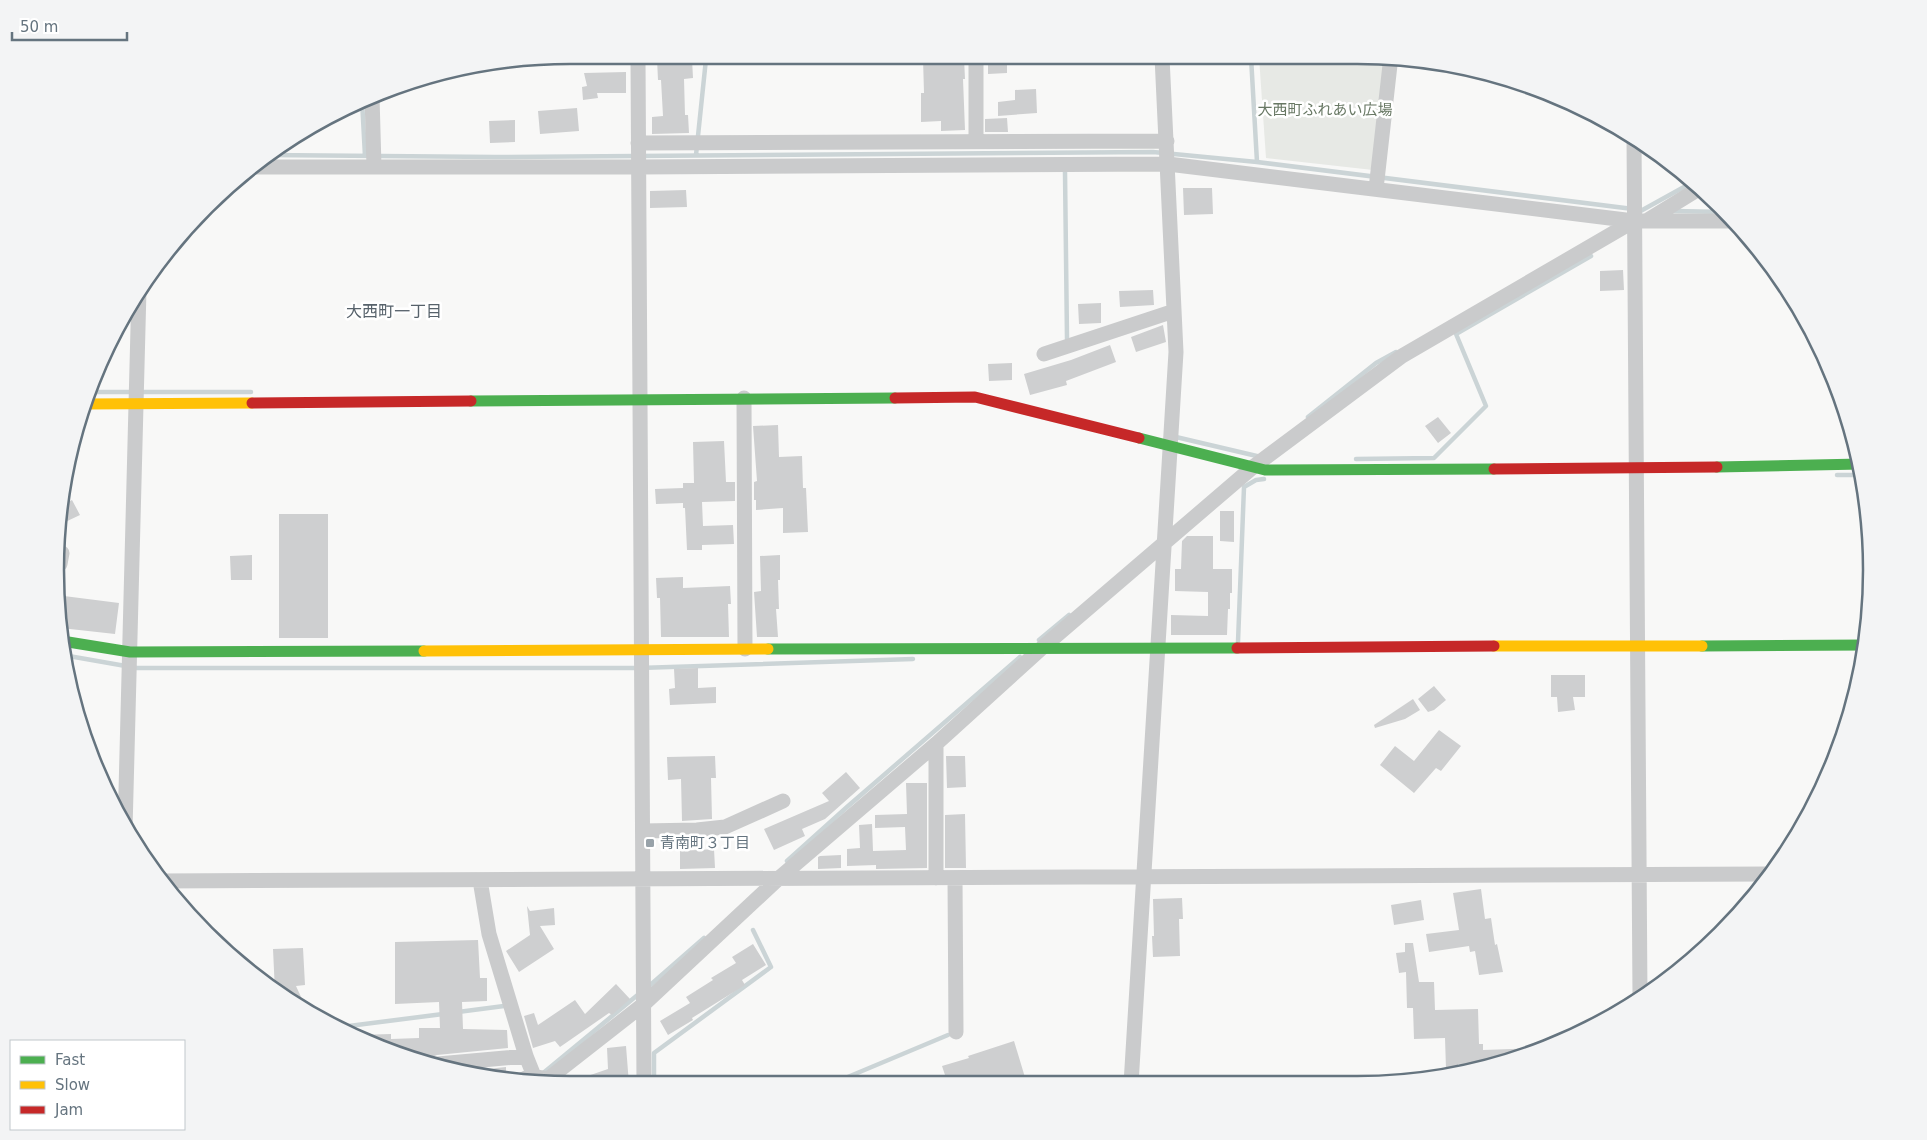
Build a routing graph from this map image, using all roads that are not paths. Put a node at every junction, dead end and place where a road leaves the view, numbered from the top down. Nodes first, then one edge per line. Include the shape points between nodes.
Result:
1 (638, 64) edge
2 (976, 64) edge
3 (1162, 64) edge
4 (1390, 65) edge
5 (372, 104) edge
6 (976, 141) junction
7 (1167, 141) junction
8 (638, 142) junction
9 (1635, 147) edge
10 (1168, 164) junction
11 (263, 167) edge
12 (374, 167) junction
13 (638, 167) junction
14 (1376, 189) junction
15 (1694, 192) edge
16 (1640, 221) junction
17 (1724, 221) edge
18 (138, 306) edge
19 (1174, 311) junction
20 (1044, 354) dead end
21 (642, 398) junction
22 (744, 398) junction
23 (92, 404) edge
24 (135, 404) junction
25 (1170, 447) junction
26 (1852, 464) edge
27 (1253, 467) junction
28 (1637, 469) junction
29 (1164, 542) junction
30 (69, 642) edge
31 (1858, 645) edge
32 (1158, 646) junction
33 (1637, 646) junction
34 (1043, 647) junction
35 (745, 649) junction
36 (642, 650) junction
37 (130, 652) junction
38 (936, 744) junction
39 (783, 801) dead end
40 (126, 811) edge
41 (643, 832) junction
42 (1762, 874) edge
43 (1640, 875) junction
44 (1144, 877) junction
45 (778, 878) junction
46 (936, 878) junction
47 (955, 878) junction
48 (643, 879) junction
49 (480, 880) junction
50 (170, 881) edge
51 (1640, 990) edge
52 (644, 1004) junction
53 (956, 1032) dead end
54 (526, 1056) junction
55 (453, 1063) edge
56 (527, 1074) edge
57 (553, 1075) edge
58 (644, 1076) edge
59 (1132, 1076) edge

1 - 8 street
2 - 6 street
3 - 7 street
4 - 14 street
5 - 12 street
6 - 7 street
6 - 8 street
7 - 10 street
8 - 13 street
9 - 16 street
10 - 13 street
10 - 14 street
10 - 19 street
11 - 12 street
12 - 13 street
13 - 21 street
14 - 16 street
15 - 16 street
16 - 17 street
16 - 27 street via 1402,356
16 - 28 street
18 - 24 street
19 - 20 street
19 - 25 street via 1176,352
21 - 22 street
21 - 24 street
21 - 36 street
22 - 25 street via 975,397
22 - 35 street
23 - 24 street
24 - 37 street
25 - 27 street
25 - 29 street
26 - 28 street
27 - 28 street via 1265,470
27 - 29 street
28 - 33 street
29 - 32 street
29 - 34 street
30 - 37 street
31 - 33 street
32 - 33 street
32 - 34 street
32 - 44 street
33 - 43 street
34 - 35 street
34 - 38 street
35 - 36 street
36 - 37 street
36 - 41 street
37 - 40 street
38 - 45 street
38 - 46 street
39 - 41 street via 725,826
41 - 48 street
42 - 43 street
43 - 44 street
43 - 51 street
44 - 47 street
44 - 59 street
45 - 46 street
45 - 48 street
45 - 52 street
46 - 47 street
47 - 53 street
48 - 49 street
48 - 52 street
49 - 50 street
49 - 54 street via 490,934
52 - 57 street
52 - 58 street
54 - 55 street
54 - 56 street

